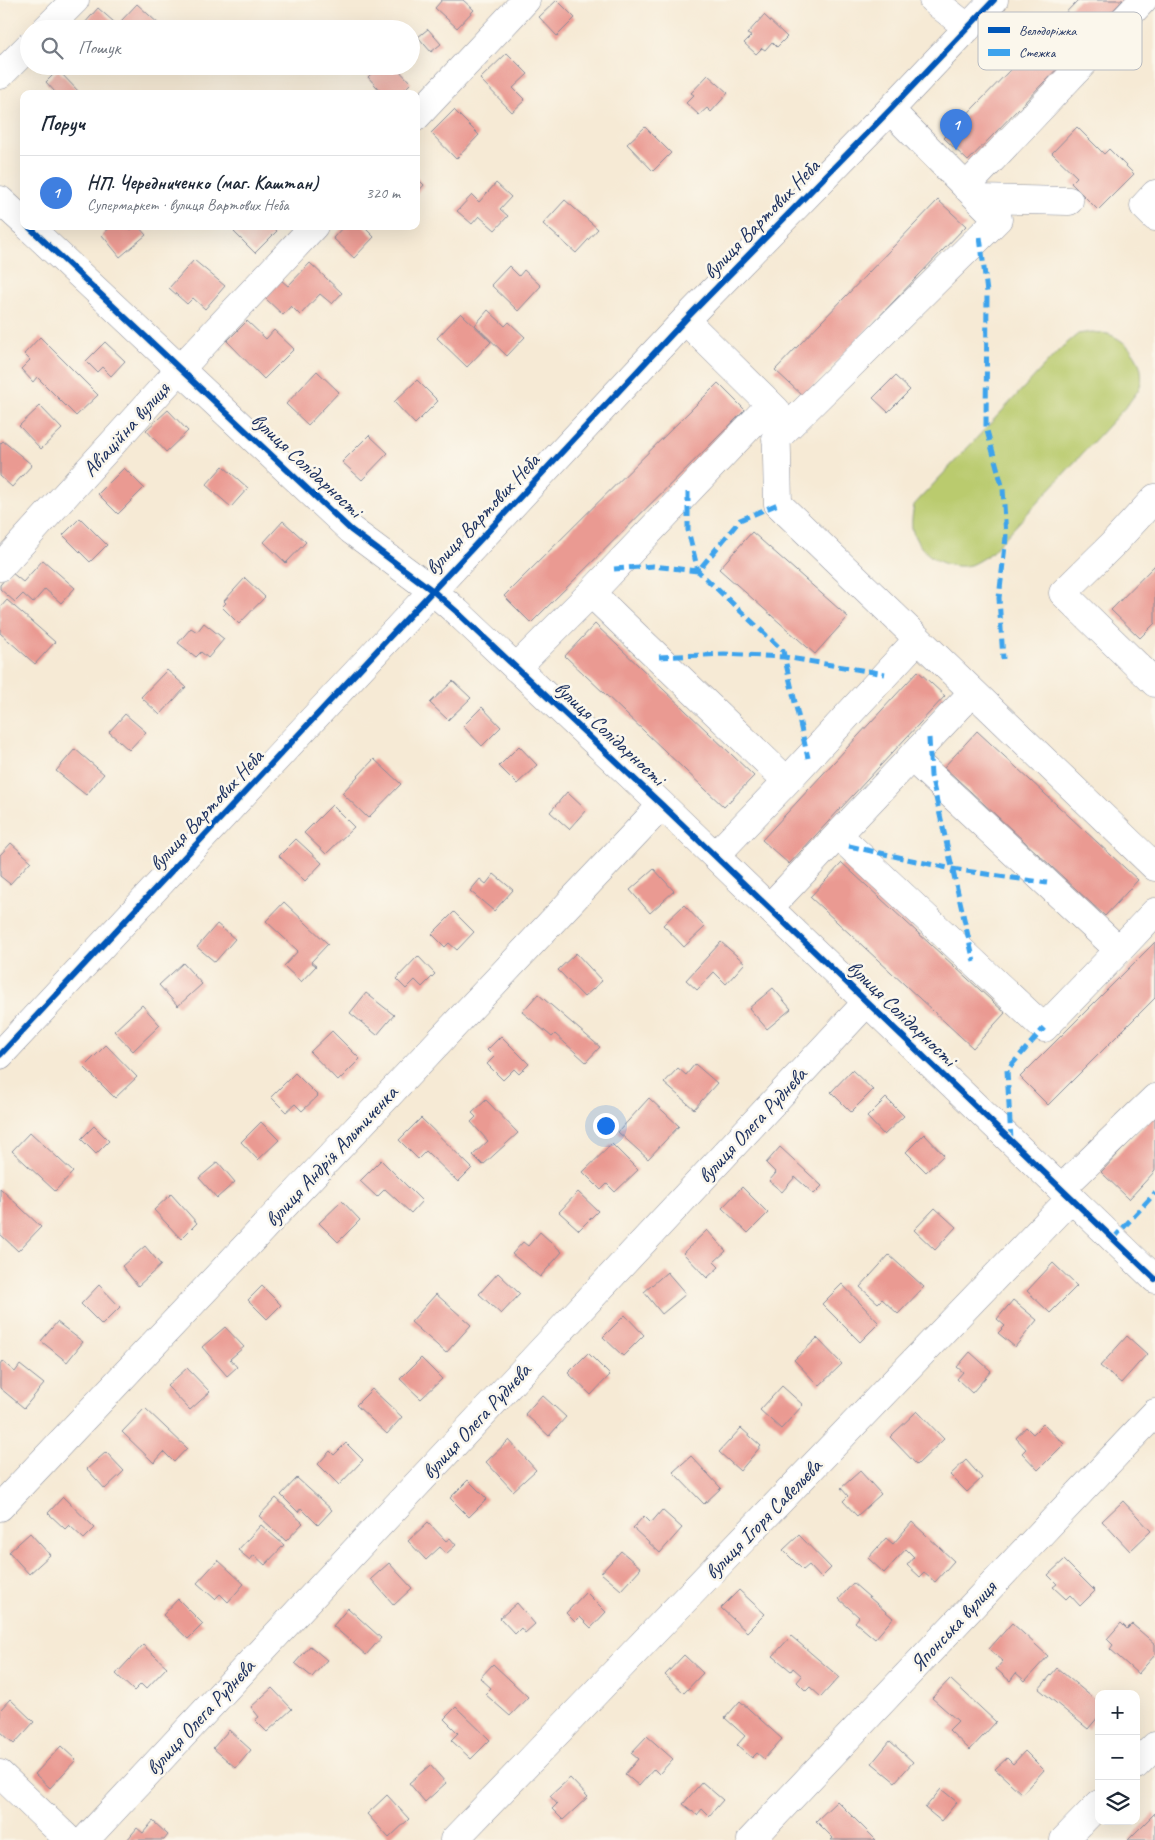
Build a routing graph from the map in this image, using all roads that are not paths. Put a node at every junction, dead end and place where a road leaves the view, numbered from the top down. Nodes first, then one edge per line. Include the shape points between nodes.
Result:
1 (75, 0) edge
2 (526, 0) edge
3 (933, 0) edge
4 (994, 0) edge
5 (1143, 0) edge
6 (983, 12) edge
7 (1132, 12) edge
8 (978, 17) edge
9 (55, 20) edge
10 (968, 28) junction
11 (20, 55) edge
12 (1081, 70) edge
13 (0, 75) edge
14 (890, 110) junction
15 (420, 113) edge
16 (972, 193) junction
17 (0, 200) edge
18 (1069, 201) dead end
19 (20, 218) edge
20 (32, 230) edge
21 (310, 230) edge
22 (685, 320) junction
23 (181, 368) junction
24 (770, 405) junction
25 (776, 439) junction
26 (1155, 498) edge
27 (0, 567) edge
28 (432, 591) junction
29 (591, 593) junction
30 (918, 639) junction
31 (516, 668) junction
32 (1155, 683) edge
33 (973, 692) junction
34 (911, 758) junction
35 (787, 781) junction
36 (662, 805) junction
37 (838, 835) junction
38 (716, 856) junction
39 (1155, 867) edge
40 (769, 908) junction
41 (1155, 912) edge
42 (1119, 950) junction
43 (867, 1002) junction
44 (0, 1055) edge
45 (1155, 1098) edge
46 (1066, 1193) junction
47 (1155, 1279) edge
48 (1155, 1413) edge
49 (0, 1507) edge
50 (1155, 1746) edge
51 (1140, 1762) edge
52 (0, 1774) edge
53 (1095, 1808) edge
54 (69, 1840) edge
55 (85, 1840) edge
56 (454, 1840) edge
57 (751, 1840) edge
58 (1064, 1840) edge

1 - 9 street
2 - 15 street
3 - 10 street
4 - 6 street, вулиця Вартових Неба
5 - 7 street
8 - 10 street, вулиця Вартових Неба
10 - 14 street, вулиця Вартових Неба
11 - 13 street
12 - 16 street
14 - 16 street
14 - 22 street, вулиця Вартових Неба
16 - 18 street
16 - 25 street via 998,220
17 - 19 street
20 - 23 street, вулиця Солідарності
21 - 23 street, Авіаційна вулиця
22 - 24 street
22 - 28 street, вулиця Вартових Неба
23 - 27 street, Авіаційна вулиця
23 - 28 street, вулиця Солідарності via 352,530
24 - 25 street via 776,410
24 - 29 street
25 - 30 street via 778,504
26 - 32 street via 1063,593
28 - 31 street, вулиця Солідарності
28 - 44 street, вулиця Вартових Неба
29 - 31 street
29 - 35 street
30 - 33 street
30 - 35 street
31 - 36 street, вулиця Солідарності
33 - 34 street
33 - 39 street
34 - 37 street
34 - 42 street
35 - 38 street
36 - 38 street, вулиця Солідарності
36 - 49 street, вулиця Андрія Альтиченка
37 - 40 street
37 - 42 street via 1044,1028
38 - 40 street, вулиця Солідарності
40 - 43 street, вулиця Солідарності
41 - 42 street
43 - 46 street, вулиця Солідарності
43 - 55 street, вулиця Олега Руднєва
45 - 46 street, вулиця Ігоря Савельєва
46 - 47 street, вулиця Солідарності
46 - 56 street, вулиця Ігоря Савельєва
48 - 57 street, Японська вулиця
50 - 51 street
52 - 54 street
53 - 58 street

